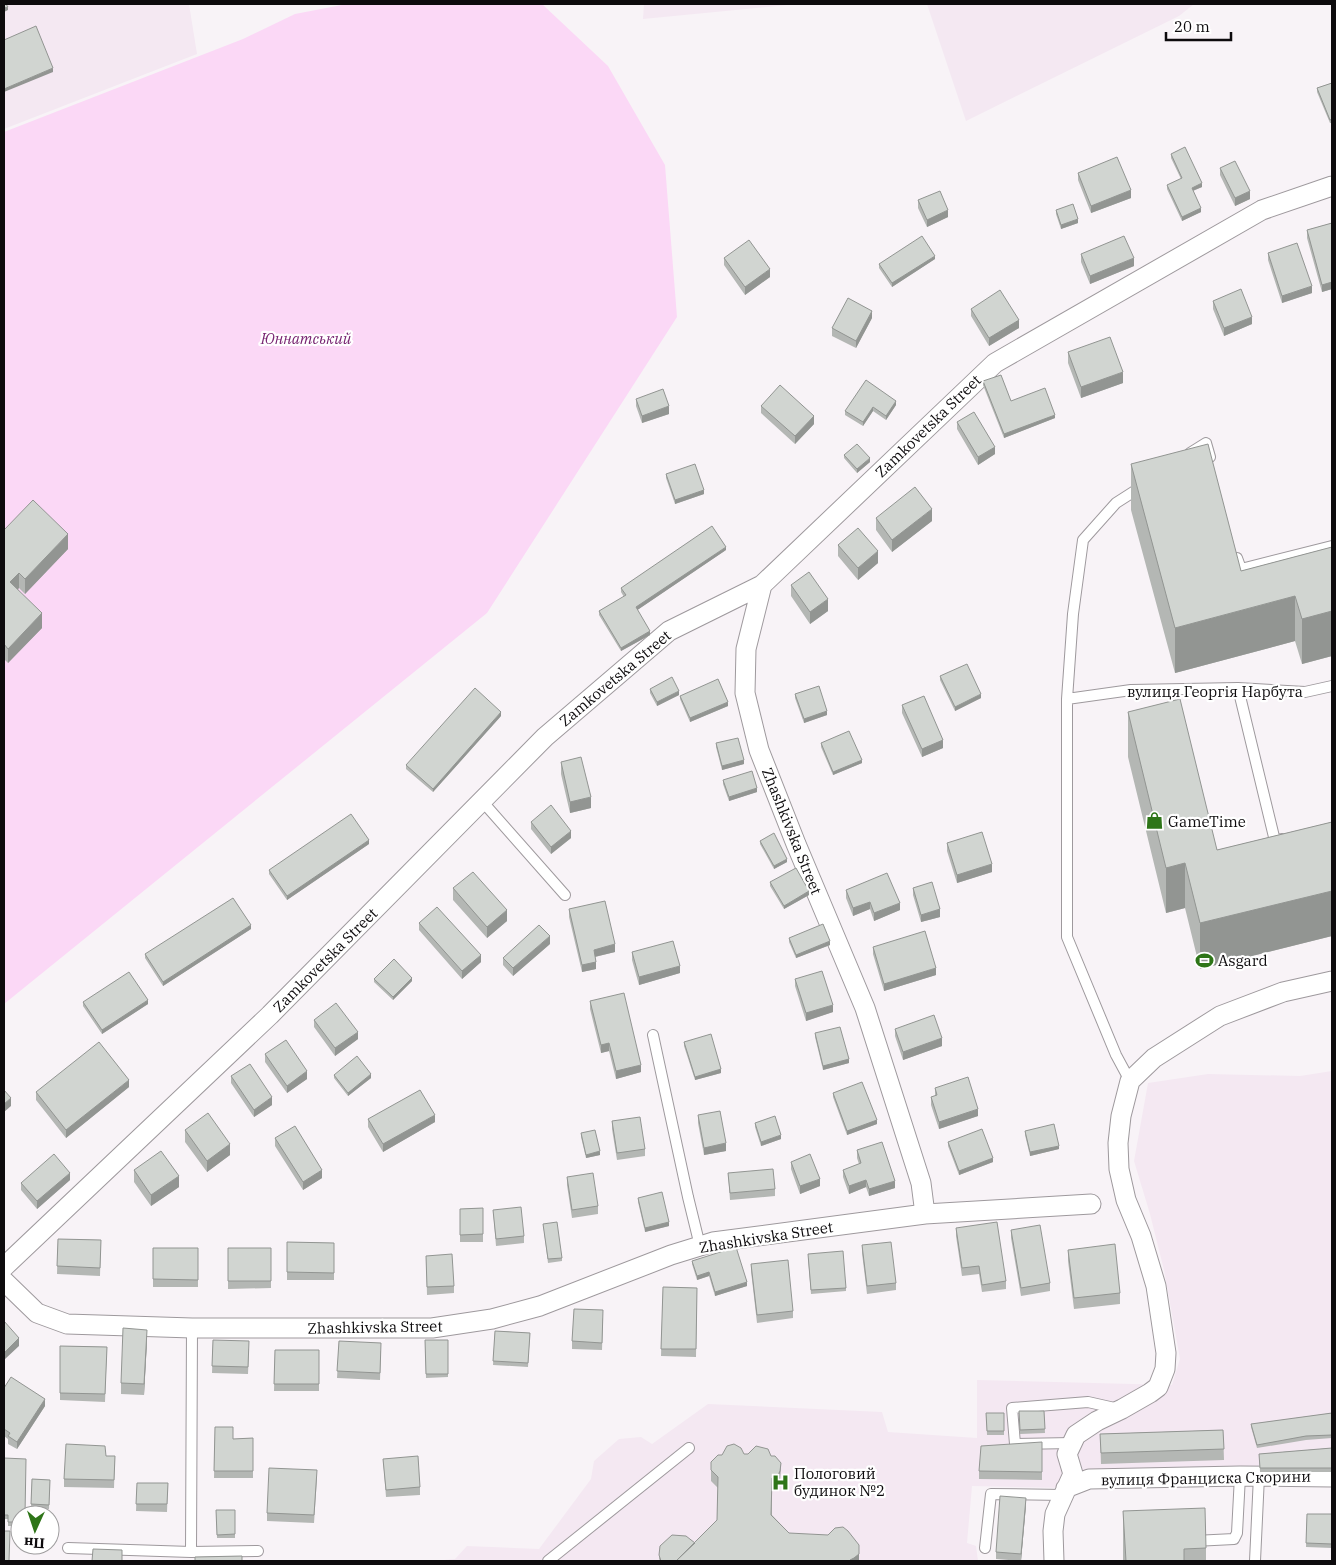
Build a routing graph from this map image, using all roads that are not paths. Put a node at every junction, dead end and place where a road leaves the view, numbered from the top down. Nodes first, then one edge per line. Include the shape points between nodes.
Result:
1 (1332, 186) edge
2 (1181, 460) edge
3 (1213, 470) edge
4 (1149, 482) edge
5 (1332, 546) edge
6 (1236, 551) edge
7 (762, 585) junction
8 (1332, 686) edge
9 (1238, 688) junction
10 (1067, 699) junction
11 (482, 801) junction
12 (1294, 836) edge
13 (566, 895) dead end
14 (1332, 981) edge
15 (653, 1035) dead end
16 (1130, 1082) junction
17 (1091, 1204) dead end
18 (925, 1214) junction
19 (700, 1246) junction
20 (4, 1267) edge
21 (4, 1281) edge
22 (192, 1328) junction
23 (1122, 1410) junction
24 (1072, 1444) junction
25 (689, 1448) dead end
26 (1240, 1476) junction
27 (1259, 1476) junction
28 (1332, 1477) edge
29 (1065, 1492) junction
30 (1183, 1542) edge
31 (68, 1548) dead end
32 (984, 1548) dead end
33 (258, 1551) dead end
34 (191, 1552) junction
35 (548, 1561) edge
36 (1054, 1561) edge
37 (1255, 1561) edge

1 - 7 street, Zamkovetska Street via 1262,210 994,363
2 - 3 lane via 1206,443
4 - 10 lane via 1116,503 1083,540 1073,614
5 - 6 lane via 1240,570
7 - 11 street, Zamkovetska Street via 669,631 545,737
7 - 18 street, Zhashkivska Street via 746,649 745,693 759,750 865,1008 921,1183
8 - 9 lane, вулиця Георгія Нарбута via 1305,692
9 - 10 lane, вулиця Георгія Нарбута via 1131,690
9 - 12 lane via 1275,841
10 - 16 lane via 1067,937 1112,1047
11 - 13 lane
11 - 20 street, Zamkovetska Street via 270,1015
14 - 16 street via 1283,992 1220,1016 1154,1058
15 - 19 lane
16 - 23 street via 1121,1116 1119,1169 1126,1200 1156,1286 1166,1353 1165,1369 1158,1387
17 - 18 street, Zhashkivska Street
18 - 19 street, Zhashkivska Street
19 - 22 street, Zhashkivska Street via 540,1306 492,1319 432,1328
21 - 22 street, Zhashkivska Street via 37,1313 68,1324
22 - 34 lane
23 - 24 street via 1076,1435
23 - 24 lane via 1088,1402 1012,1408 1015,1444
24 - 29 street via 1067,1454 1073,1474
25 - 35 lane
26 - 27 street, вулиця Франциска Скорини
26 - 29 street, вулиця Франциска Скорини via 1089,1479
26 - 30 lane via 1234,1539
27 - 28 street, вулиця Франциска Скорини
27 - 37 lane
29 - 32 lane via 992,1494
29 - 36 street via 1055,1514
31 - 34 lane
33 - 34 lane

